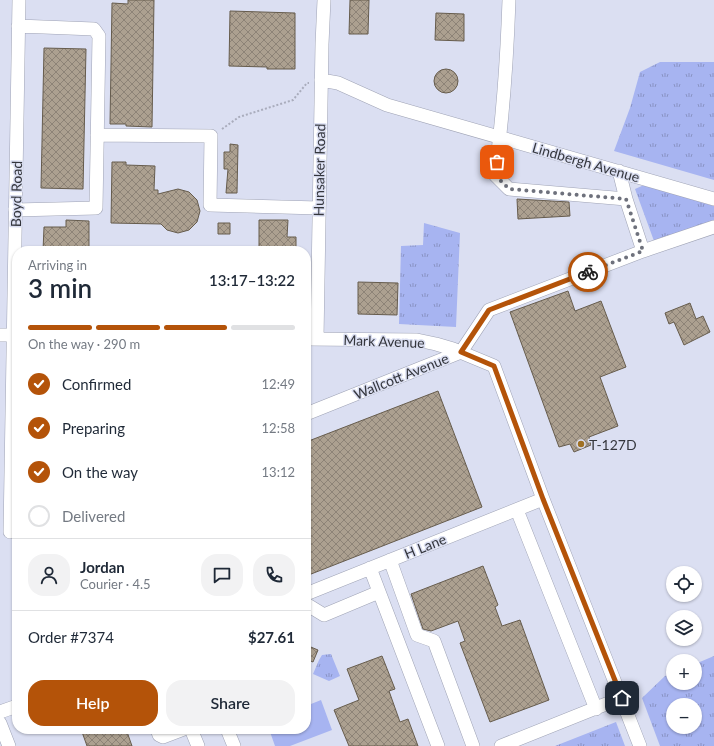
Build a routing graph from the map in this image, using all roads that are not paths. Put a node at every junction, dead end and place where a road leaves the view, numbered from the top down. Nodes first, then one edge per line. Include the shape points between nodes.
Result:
1 (19, 0) edge
2 (324, 0) edge
3 (509, 0) edge
4 (18, 26) junction
5 (321, 80) junction
6 (97, 135) junction
7 (500, 137) junction
8 (619, 171) junction
9 (626, 199) junction
10 (714, 199) edge
11 (319, 208) junction
12 (15, 210) junction
13 (714, 227) edge
14 (15, 246) edge
15 (643, 251) junction
16 (0, 335) edge
17 (12, 335) edge
18 (311, 339) edge
19 (461, 352) junction
20 (311, 412) edge
21 (12, 434) edge
22 (543, 499) junction
23 (516, 510) junction
24 (9, 533) edge
25 (390, 560) junction
26 (370, 568) junction
27 (399, 584) junction
28 (311, 592) edge
29 (379, 594) junction
30 (311, 607) edge
31 (622, 698) junction
32 (12, 708) edge
33 (596, 708) junction
34 (0, 712) edge
35 (0, 723) edge
36 (159, 734) edge
37 (170, 734) edge
38 (193, 734) edge
39 (229, 734) edge
40 (9, 746) edge
41 (198, 746) edge
42 (234, 746) edge
43 (438, 746) edge
44 (473, 746) edge
45 (501, 746) edge
46 (640, 746) edge

1 - 4 street, Boyd Road
2 - 5 street, Hunsaker Road
3 - 7 street
4 - 6 street via 94,29 99,36
4 - 12 street, Boyd Road
5 - 7 street, Lindbergh Avenue via 338,83 387,104
5 - 11 street, Hunsaker Road
6 - 11 street via 211,136 210,204
6 - 12 street via 96,208
7 - 8 street, Lindbergh Avenue
7 - 9 street via 495,175 509,189
8 - 9 street
8 - 10 street, Lindbergh Avenue
9 - 15 street
11 - 18 street, Hunsaker Road
12 - 14 street, Boyd Road
13 - 15 street, Wallcott Avenue
15 - 19 street, Wallcott Avenue via 489,310
16 - 17 street
18 - 19 street, Mark Avenue via 417,340
19 - 20 street, Wallcott Avenue
19 - 22 street, Mark Avenue via 494,366
21 - 24 street, Boyd Road
22 - 23 street, H Lane
22 - 31 street, Mark Avenue
23 - 25 street, H Lane
23 - 33 street
25 - 26 street, H Lane
25 - 27 street
26 - 28 street, H Lane
26 - 29 street
27 - 29 street
27 - 44 street via 418,635 434,641
29 - 30 street via 324,615
29 - 43 street
31 - 33 street
31 - 46 street, Mark Avenue
32 - 34 street
33 - 45 street
35 - 40 street
36 - 37 street via 162,737
38 - 41 street
39 - 42 street

